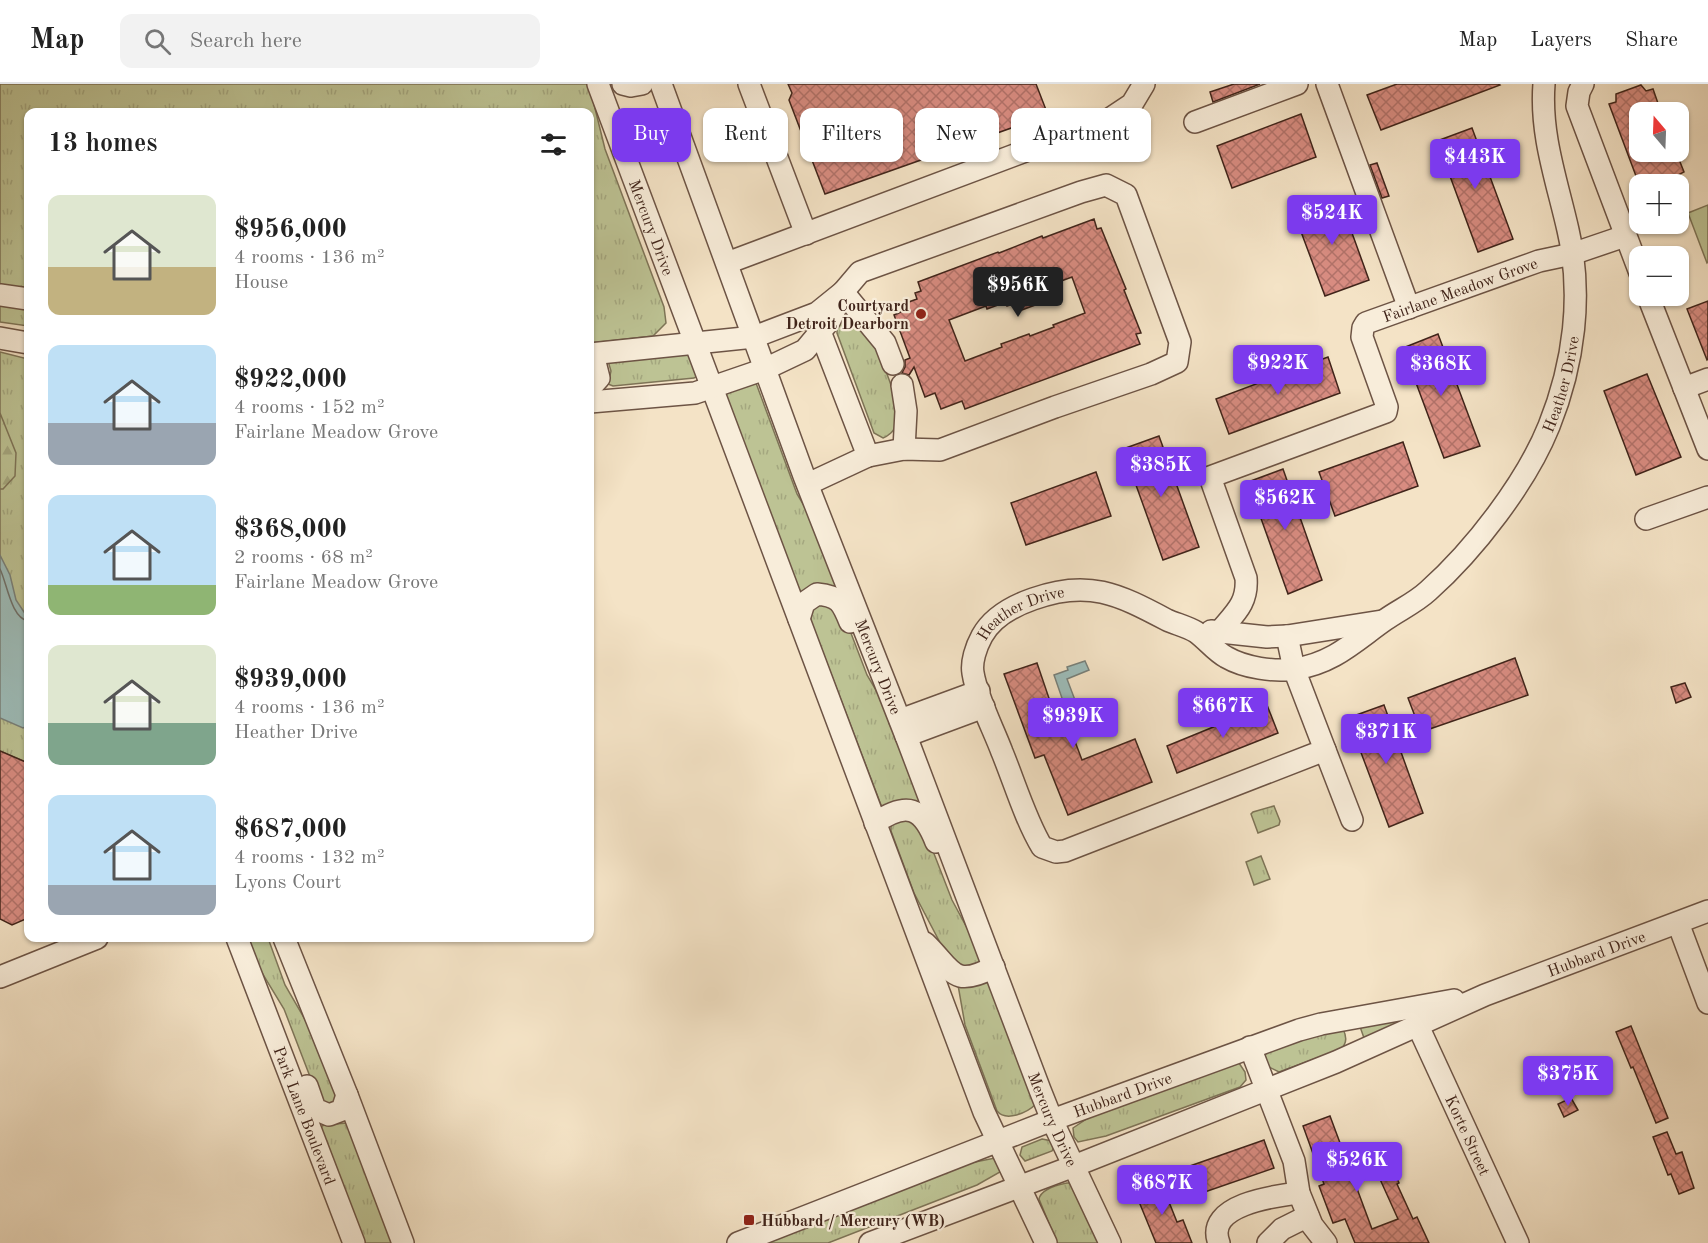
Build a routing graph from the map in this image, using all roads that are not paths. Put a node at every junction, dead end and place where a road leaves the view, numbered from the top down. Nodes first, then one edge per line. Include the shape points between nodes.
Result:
1 (598, 84) edge
2 (622, 84) edge
3 (642, 84) edge
4 (661, 84) edge
5 (749, 84) edge
6 (1144, 84) edge
7 (1298, 84) edge
8 (1327, 84) edge
9 (1544, 84) edge
10 (1583, 84) edge
11 (1195, 122) dead end
12 (806, 234) junction
13 (1625, 236) junction
14 (1629, 246) edge
15 (1572, 254) junction
16 (727, 263) junction
17 (843, 292) junction
18 (0, 296) edge
19 (24, 299) edge
20 (1652, 306) edge
21 (1409, 308) junction
22 (821, 322) junction
23 (0, 326) edge
24 (24, 329) edge
25 (754, 337) junction
26 (0, 338) edge
27 (24, 342) edge
28 (695, 343) junction
29 (594, 354) edge
30 (594, 363) edge
31 (894, 364) dead end
32 (765, 369) junction
33 (1708, 379) edge
34 (594, 384) edge
35 (902, 385) dead end
36 (712, 388) junction
37 (1684, 388) junction
38 (594, 402) edge
39 (904, 449) junction
40 (1708, 449) edge
41 (868, 456) junction
42 (808, 484) junction
43 (1708, 497) edge
44 (1646, 519) dead end
45 (799, 619) junction
46 (1383, 621) junction
47 (1194, 631) junction
48 (1220, 631) junction
49 (1287, 636) junction
50 (1294, 669) junction
51 (981, 699) junction
52 (900, 720) junction
53 (1325, 750) junction
54 (1352, 820) dead end
55 (875, 823) junction
56 (1708, 911) edge
57 (1678, 922) junction
58 (918, 937) junction
59 (87, 942) edge
60 (239, 942) edge
61 (275, 942) edge
62 (286, 942) edge
63 (986, 945) junction
64 (994, 968) junction
65 (0, 976) edge
66 (256, 988) junction
67 (1485, 995) junction
68 (1708, 1003) edge
69 (1344, 1020) junction
70 (316, 1022) junction
71 (1418, 1026) junction
72 (1250, 1047) junction
73 (1353, 1055) junction
74 (1266, 1090) junction
75 (347, 1095) junction
76 (1052, 1120) junction
77 (997, 1142) junction
78 (1074, 1166) junction
79 (1020, 1186) junction
80 (1299, 1193) junction
81 (1308, 1216) junction
82 (354, 1243) edge
83 (403, 1243) edge
84 (738, 1243) edge
85 (870, 1243) edge
86 (1046, 1243) edge
87 (1110, 1243) edge
88 (1219, 1243) edge
89 (1268, 1243) edge
90 (1326, 1243) edge
91 (1518, 1243) edge

1 - 28 street, Mercury Drive
2 - 3 street
4 - 16 street, Mercury Drive
5 - 12 street
6 - 12 street via 1132,105 1108,120
7 - 11 street
8 - 21 street
9 - 15 street, Heather Drive via 1546,143
10 - 13 street via 1577,106
12 - 16 street
13 - 14 street
13 - 15 street, Fairlane Meadow Grove
15 - 21 street, Fairlane Meadow Grove via 1539,261
15 - 46 street, Heather Drive via 1575,296 1570,356 1553,415 1534,458 1459,560 1426,594
16 - 25 street, Mercury Drive
17 - 22 street
17 - 31 street via 885,343
17 - 39 street via 860,272 1082,192 1106,185 1126,195 1180,342 1177,362 940,450
18 - 19 street
20 - 37 street
21 - 48 street, Fairlane Meadow Grove via 1366,323 1363,328 1362,337 1386,412 1210,477 1246,578 1247,592
22 - 25 street
22 - 32 street via 805,350
22 - 41 street
23 - 24 street
25 - 28 street
25 - 32 street, Mercury Drive
26 - 27 street
28 - 29 street
28 - 36 street, Mercury Drive
30 - 34 street via 599,378
32 - 36 street
32 - 42 street, Mercury Drive
33 - 37 street
35 - 39 street via 906,411
36 - 38 street
36 - 45 street, Mercury Drive
37 - 40 street
39 - 41 street
41 - 42 street
42 - 52 street, Mercury Drive
43 - 44 street
45 - 52 street via 804,603 817,594 831,596 843,604 868,668
45 - 55 street, Mercury Drive
46 - 49 street, Heather Drive
46 - 50 street, Heather Drive via 1341,652
47 - 48 street, Heather Drive
47 - 50 street, Heather Drive via 1226,657 1252,667
47 - 51 street, Heather Drive via 1108,592 1058,591 1012,608 984,633 972,671
48 - 49 street, Heather Drive
49 - 50 street
50 - 53 street
51 - 52 street
51 - 53 street, Heather Drive via 1042,847 1056,852 1065,852
52 - 63 street, Mercury Drive
53 - 54 street
55 - 58 street, Mercury Drive
55 - 63 street via 901,810 916,813 929,824 957,898
56 - 57 street, Hubbard Drive
57 - 67 street, Hubbard Drive
57 - 68 street
58 - 64 street via 948,970 961,977 975,978
58 - 77 street, Mercury Drive
59 - 65 street
60 - 66 street, Park Lane Boulevard
61 - 70 street via 291,982
62 - 70 street
63 - 64 street, Mercury Drive
64 - 76 street, Mercury Drive
66 - 75 street, Park Lane Boulevard via 279,1014 315,1108 329,1115 336,1113 342,1110
66 - 82 street, Park Lane Boulevard
67 - 69 street, Hubbard Drive
67 - 71 street, Hubbard Drive
69 - 72 street, Hubbard Drive
69 - 73 street via 1354,1034
70 - 75 street
71 - 73 street, Hubbard Drive
71 - 91 street, Korte Street
72 - 74 street
72 - 76 street, Hubbard Drive
73 - 74 street, Hubbard Drive
74 - 78 street, Hubbard Drive
74 - 80 street via 1294,1161
75 - 83 street
76 - 77 street, Hubbard Drive
76 - 78 street, Mercury Drive
77 - 79 street, Mercury Drive
77 - 84 street, Hubbard Drive
78 - 79 street, Hubbard Drive
78 - 87 street, Mercury Drive
79 - 85 street, Hubbard Drive
79 - 86 street, Mercury Drive
80 - 81 street
80 - 88 street via 1268,1197 1227,1213 1216,1228
81 - 89 street via 1282,1229
81 - 90 street

